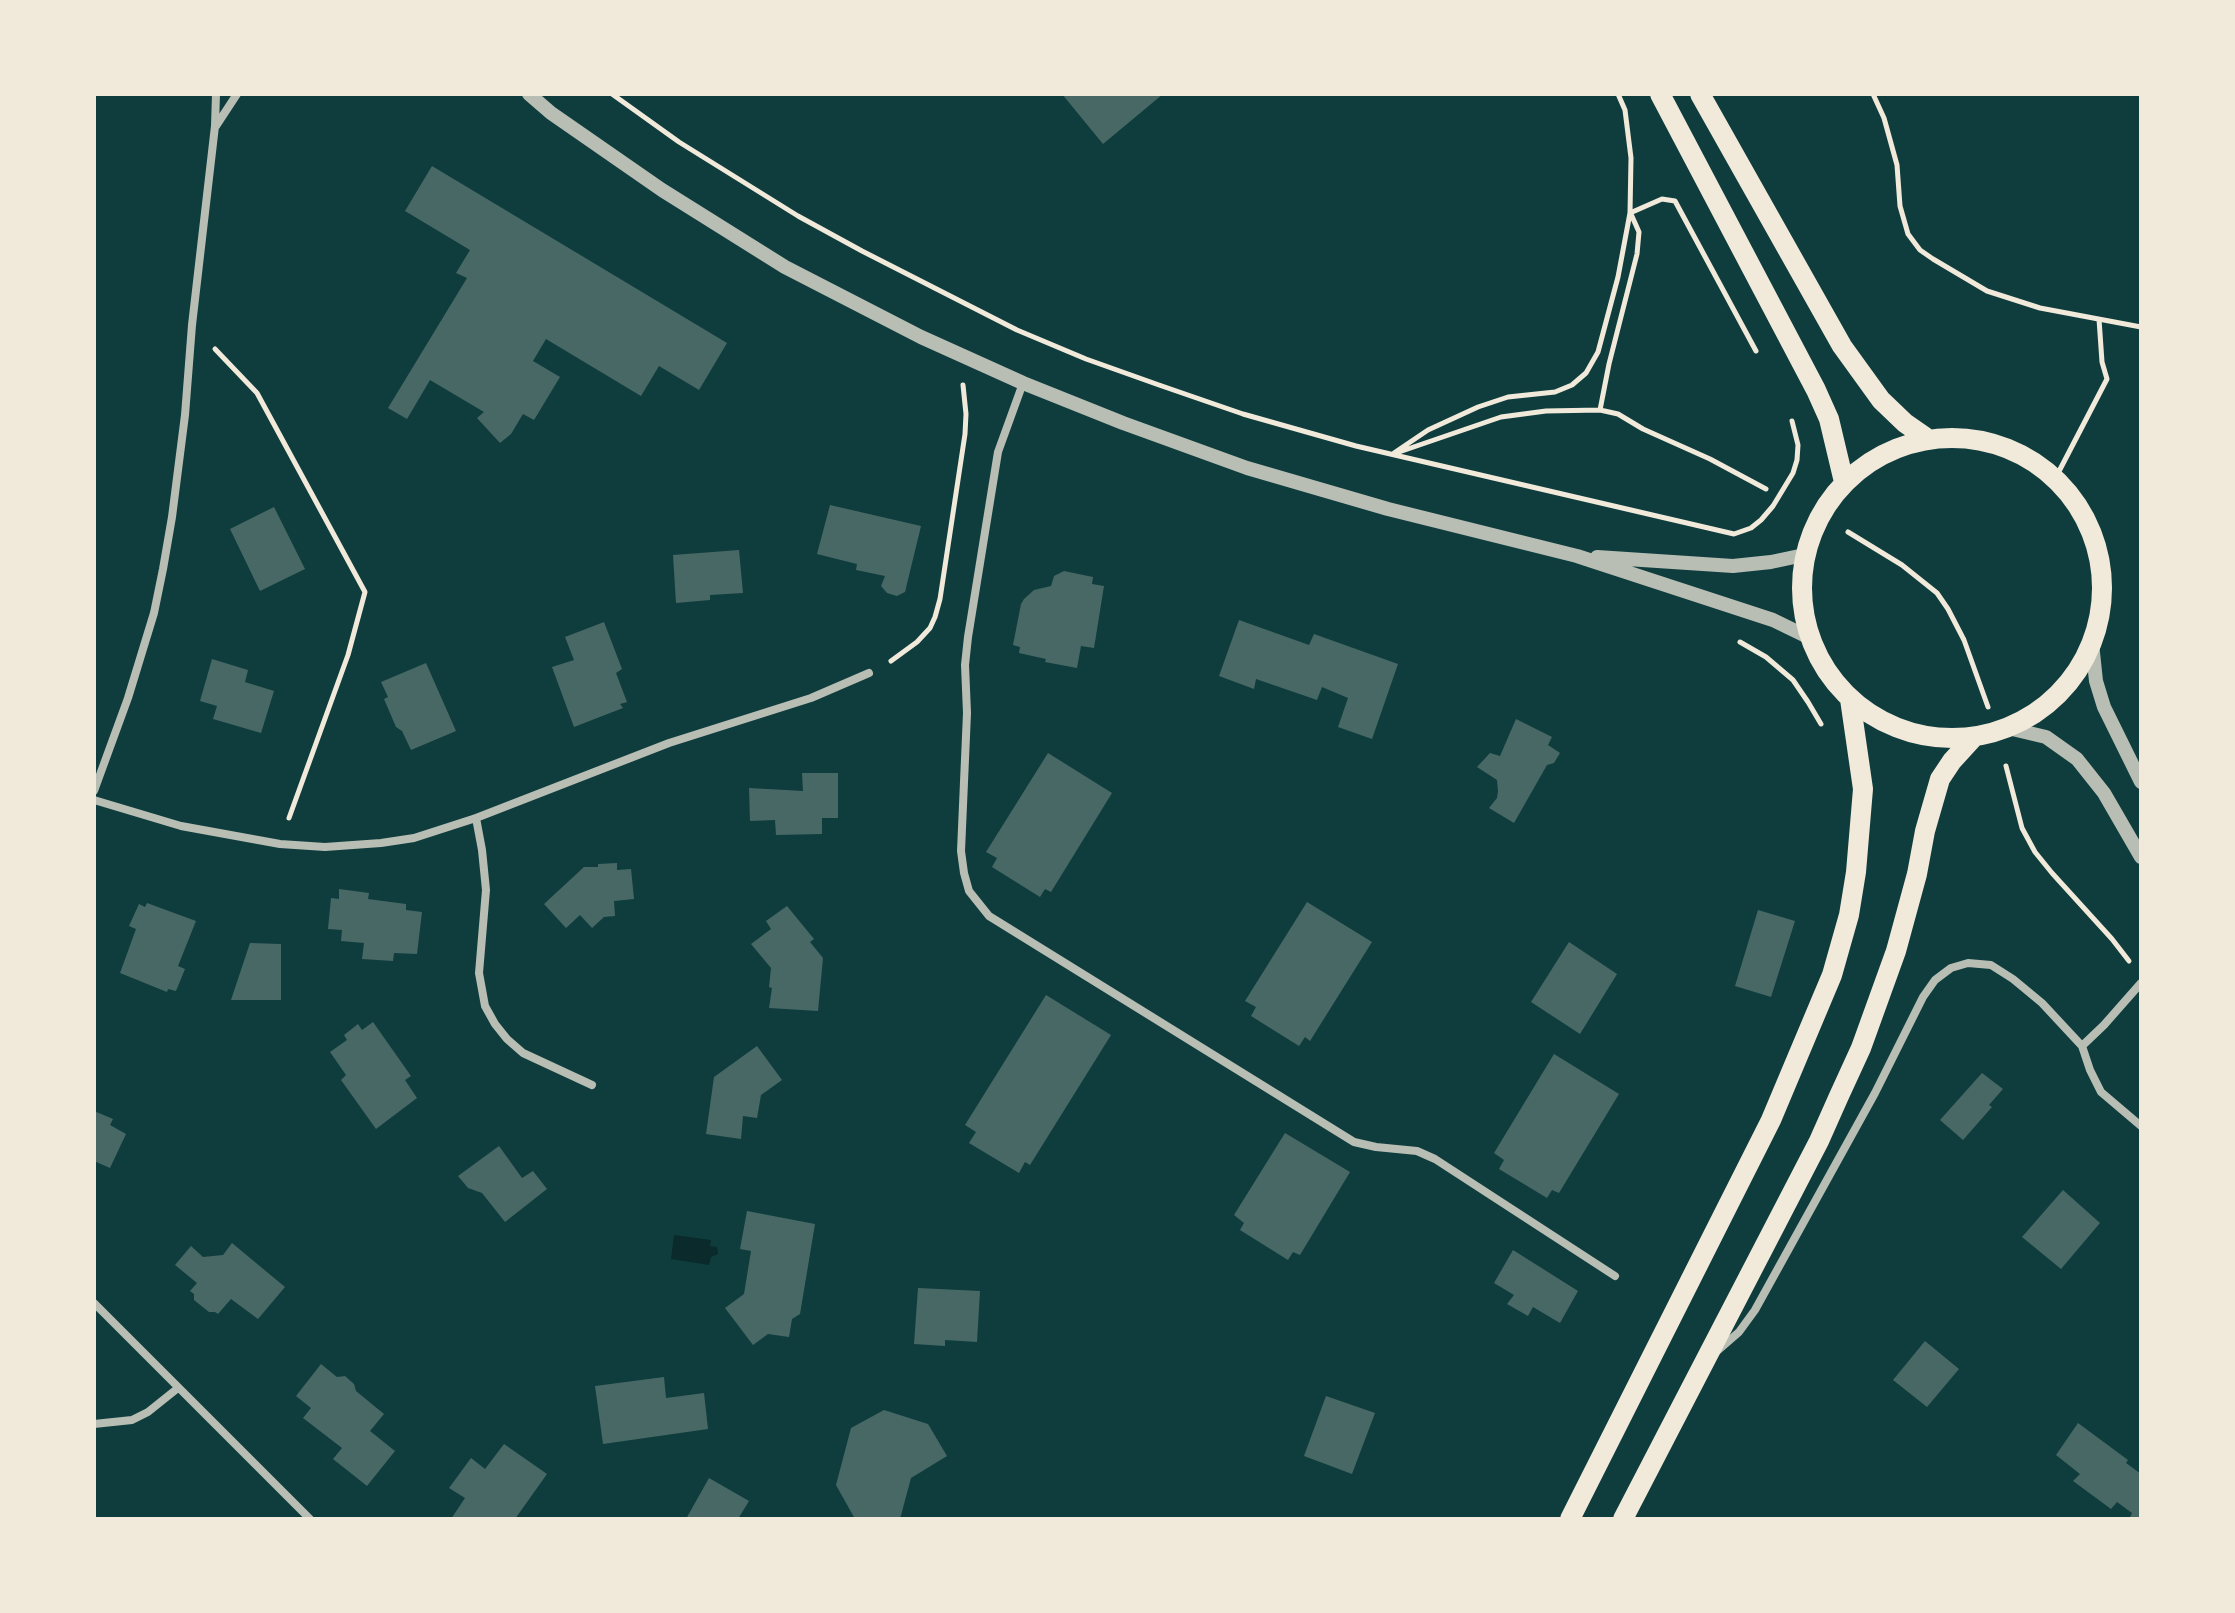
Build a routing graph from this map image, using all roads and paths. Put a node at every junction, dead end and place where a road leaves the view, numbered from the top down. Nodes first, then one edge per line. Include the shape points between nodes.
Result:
1 (216, 94) edge
2 (237, 94) edge
3 (513, 94) edge
4 (529, 94) edge
5 (612, 94) edge
6 (1618, 94) edge
7 (1660, 94) edge
8 (1700, 94) edge
9 (1873, 94) edge
10 (551, 113) junction
11 (215, 126) junction
12 (1630, 213) junction
13 (2099, 319) junction
14 (192, 325) junction
15 (2141, 327) edge
16 (1757, 353) dead end
17 (970, 359) junction
18 (1023, 383) junction
19 (1600, 410) junction
20 (1792, 419) dead end
21 (1928, 439) junction
22 (1394, 453) junction
23 (2055, 479) junction
24 (1844, 482) junction
25 (1766, 489) dead end
26 (1848, 532) dead end
27 (1804, 555) junction
28 (1577, 556) junction
29 (1729, 637) dead end
30 (1810, 638) junction
31 (2092, 643) junction
32 (869, 673) joint
33 (1850, 699) junction
34 (1988, 707) dead end
35 (2008, 728) junction
36 (1823, 729) dead end
37 (1973, 738) junction
38 (2006, 766) dead end
39 (2141, 782) edge
40 (94, 791) edge
41 (94, 800) edge
42 (476, 818) junction
43 (280, 844) junction
44 (2141, 857) edge
45 (2133, 967) dead end
46 (2141, 983) edge
47 (2082, 1046) junction
48 (592, 1085) dead end
49 (2141, 1126) edge
50 (1615, 1276) dead end
51 (94, 1303) edge
52 (1700, 1367) junction
53 (178, 1388) junction
54 (94, 1424) edge
55 (310, 1519) edge
56 (1570, 1519) edge
57 (1623, 1519) edge

1 - 11 street
2 - 11 street
3 - 10 street
4 - 10 street
5 - 22 path via 798,216 1017,330 1243,414
6 - 12 path via 1631,158
7 - 24 main road via 1816,390
8 - 21 main road via 1842,346 1881,400
9 - 13 path via 1897,165 1908,234 1920,250 1987,291
10 - 17 street via 785,267
11 - 14 street
12 - 16 path via 1662,199 1675,201
12 - 19 path via 1639,232 1637,254
12 - 22 path via 1598,352 1586,373 1555,392 1508,397 1478,407
13 - 15 path
13 - 23 path via 2107,379
14 - 40 street via 180,467 154,613
14 - 43 path via 257,393 365,592 348,655
17 - 18 street
17 - 32 path via 963,385 965,434 935,617 917,642
18 - 28 street via 1261,472
18 - 50 street via 998,452 965,665 961,851 969,891 989,916 1354,1142 1417,1151 1435,1159
19 - 22 path via 1501,417
19 - 25 path via 1618,414
20 - 22 path via 1798,445 1793,473 1761,520 1734,534
21 - 23 main road via 1962,437 2008,448
21 - 24 main road via 1882,453
23 - 31 main road via 2079,507 2098,550 2102,598
24 - 27 main road via 1826,503
26 - 34 path via 1937,593 1964,640
27 - 28 street via 1733,566
27 - 30 main road via 1801,597
28 - 30 street via 1773,620
29 - 36 path via 1780,668
30 - 33 main road via 1826,671
31 - 35 main road via 2073,679 2044,707
31 - 39 street via 2104,707
32 - 42 street
33 - 37 main road via 1890,725 1936,738
33 - 56 main road via 1863,789 1849,915 1832,975 1771,1120
35 - 37 main road
35 - 44 street via 2046,737 2077,759 2104,793
37 - 52 main road via 1940,779 1896,951 1861,1048 1819,1141
38 - 45 path via 2022,828 2035,852
41 - 43 street via 181,826
42 - 43 street via 381,843
42 - 48 street via 486,890 479,973 485,1006 523,1053
46 - 47 street
47 - 49 street via 2101,1092
47 - 52 street via 2042,1003 1991,965 1968,963 1935,980 1755,1310
51 - 53 street
52 - 57 main road
53 - 54 street via 132,1420
53 - 55 street

